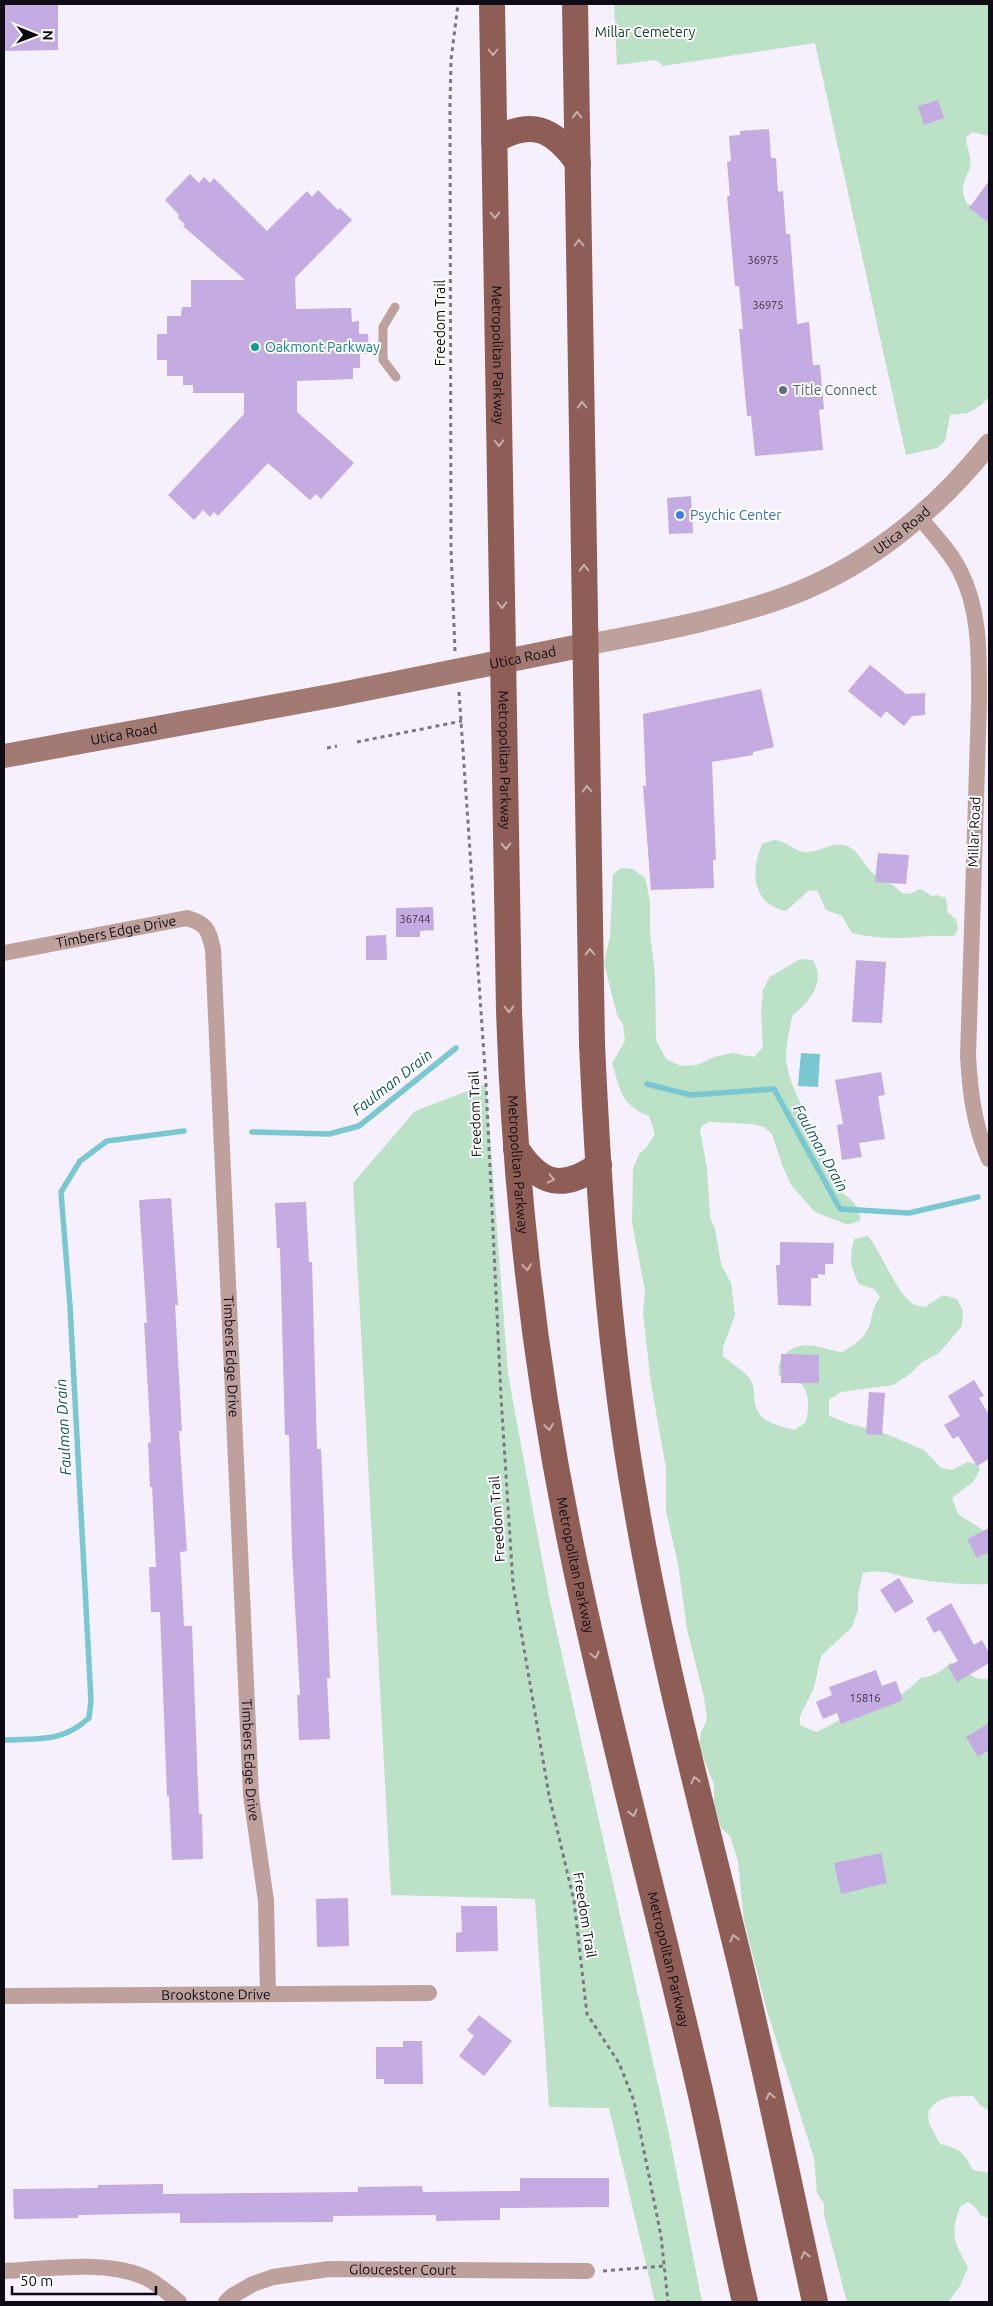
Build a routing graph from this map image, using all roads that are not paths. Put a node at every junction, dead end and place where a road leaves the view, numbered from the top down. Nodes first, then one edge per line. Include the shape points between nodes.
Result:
1 (492, 4) edge
2 (575, 4) edge
3 (494, 141) junction
4 (578, 163) junction
5 (395, 307) dead end
6 (396, 378) dead end
7 (989, 444) edge
8 (920, 518) junction
9 (585, 646) junction
10 (504, 663) junction
11 (4, 756) edge
12 (4, 953) edge
13 (516, 1148) junction
14 (989, 1159) edge
15 (598, 1165) junction
16 (429, 1993) dead end
17 (268, 1994) junction
18 (4, 1996) edge
19 (4, 2271) edge
20 (587, 2271) dead end
21 (179, 2302) edge
22 (226, 2302) edge
23 (745, 2302) edge
24 (815, 2302) edge

1 -> 3 main road, Metropolitan Parkway
4 -> 2 main road
3 - 4 main road via 520,129 539,130 558,139
3 -> 10 main road, Metropolitan Parkway
9 -> 4 main road
5 - 6 lane via 383,327 383,360
7 - 8 street, Utica Road
8 - 9 street, Utica Road via 862,560 779,600 717,618
8 - 14 street, Millar Road via 960,571 975,619 979,713 968,1056 977,1122
9 - 10 main road, Utica Road
15 -> 9 main road via 590,1001
10 - 11 main road, Utica Road
10 -> 13 main road, Metropolitan Parkway via 509,1010
12 - 17 street, Timbers Edge Drive via 187,918 201,923 209,932 213,949 251,1795 266,1901
13 -> 15 main road via 528,1166 551,1180 576,1178
13 -> 23 main road, Metropolitan Parkway via 526,1259 544,1392 576,1573 698,2083
24 -> 15 main road via 740,1965 656,1615 635,1501 619,1384
16 - 17 street, Brookstone Drive
17 - 18 street, Brookstone Drive
19 - 21 street via 70,2267 113,2269 142,2276
20 - 22 street, Gloucester Court via 329,2268 273,2277 253,2284

